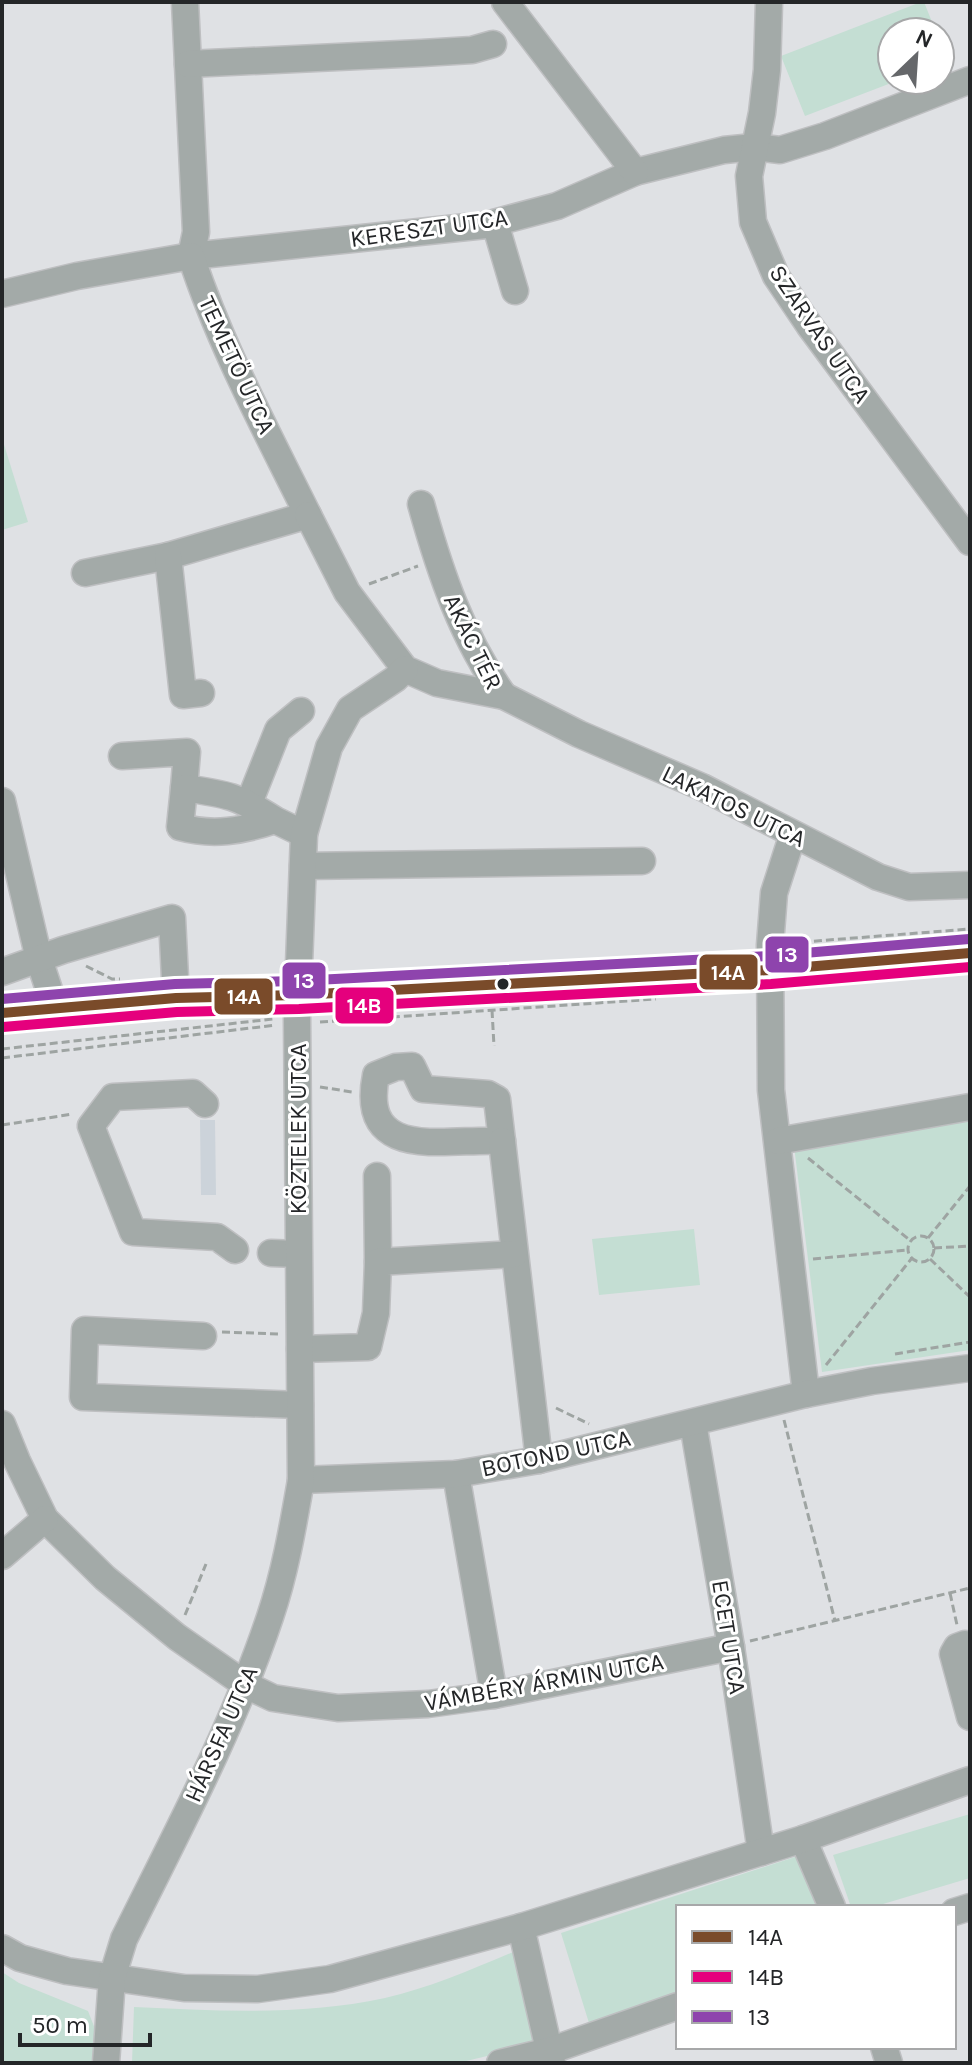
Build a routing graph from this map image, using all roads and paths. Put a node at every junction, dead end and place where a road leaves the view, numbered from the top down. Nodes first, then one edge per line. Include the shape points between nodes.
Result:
1 (185, 2) edge
2 (505, 2) edge
3 (769, 2) edge
4 (493, 44) dead end
5 (188, 64) junction
6 (970, 80) edge
7 (754, 147) junction
8 (635, 172) junction
9 (495, 223) junction
10 (191, 256) junction
11 (515, 291) dead end
12 (2, 294) edge
13 (421, 504) dead end
14 (308, 515) junction
15 (970, 542) edge
16 (168, 556) junction
17 (437, 559) junction
18 (85, 573) dead end
19 (347, 592) junction
20 (405, 669) junction
21 (201, 693) dead end
22 (504, 696) junction
23 (301, 711) dead end
24 (122, 756) dead end
25 (184, 788) junction
26 (2, 801) edge
27 (249, 803) junction
28 (275, 820) junction
29 (304, 834) junction
30 (793, 834) junction
31 (642, 861) dead end
32 (303, 866) junction
33 (970, 885) edge
34 (970, 929) edge
35 (970, 953) edge
36 (770, 958) junction
37 (39, 959) junction
38 (2, 972) edge
39 (298, 995) junction
40 (176, 998) junction
41 (659, 999) dead end
42 (492, 1002) dead end
43 (55, 1008) junction
44 (492, 1011) junction
45 (2, 1013) edge
46 (319, 1022) dead end
47 (286, 1024) dead end
48 (494, 1046) dead end
49 (2, 1058) edge
50 (298, 1084) junction
51 (372, 1094) junction
52 (205, 1104) dead end
53 (970, 1107) edge
54 (104, 1109) junction
55 (2, 1125) edge
56 (502, 1141) junction
57 (788, 1145) junction
58 (377, 1176) dead end
59 (970, 1186) edge
60 (928, 1238) junction
61 (911, 1241) junction
62 (970, 1246) edge
63 (934, 1248) junction
64 (235, 1250) dead end
65 (908, 1250) junction
66 (271, 1253) dead end
67 (298, 1254) junction
68 (514, 1254) junction
69 (912, 1258) junction
70 (813, 1259) dead end
71 (930, 1259) junction
72 (378, 1262) junction
73 (970, 1297) edge
74 (203, 1336) joint
75 (300, 1342) junction
76 (970, 1342) edge
77 (824, 1351) dead end
78 (883, 1356) dead end
79 (840, 1364) dead end
80 (826, 1366) junction
81 (970, 1368) edge
82 (806, 1394) junction
83 (300, 1405) junction
84 (782, 1412) dead end
85 (693, 1423) junction
86 (2, 1424) edge
87 (539, 1460) junction
88 (456, 1474) junction
89 (301, 1480) junction
90 (45, 1519) junction
91 (2, 1556) edge
92 (206, 1564) dead end
93 (970, 1588) edge
94 (950, 1593) junction
95 (835, 1621) junction
96 (177, 1637) junction
97 (965, 1646) edge
98 (731, 1647) junction
99 (246, 1685) junction
100 (494, 1695) junction
101 (970, 1717) edge
102 (970, 1780) edge
103 (803, 1839) junction
104 (761, 1852) junction
105 (831, 1905) edge
106 (521, 1927) junction
107 (2, 1948) edge
108 (112, 1978) junction
109 (676, 2007) edge
110 (550, 2057) edge
111 (106, 2063) edge
112 (500, 2063) edge

1 - 5 street
2 - 8 street
3 - 7 street, SZARVAS UTCA via 767,70
4 - 5 street via 472,50
5 - 10 street via 196,232
6 - 7 street, KERESZT UTCA via 780,150
7 - 8 street, KERESZT UTCA
7 - 15 street, SZARVAS UTCA via 749,176 753,222 776,276
8 - 9 street, KERESZT UTCA via 557,206
9 - 10 street, KERESZT UTCA
9 - 11 street
10 - 12 street
10 - 14 street, TEMETŐ UTCA
13 - 17 street, AKÁC TÉR
14 - 16 street
14 - 19 street
16 - 18 street
16 - 21 street via 183,695
17 - 19 path
17 - 22 street, AKÁC TÉR via 464,631
19 - 20 street
20 - 22 street, AKÁC TÉR via 437,683
20 - 29 street, KÖZTELEK UTCA via 350,709 329,747
22 - 30 street, LAKATOS UTCA
23 - 27 street via 278,730
24 - 25 street via 187,752
25 - 27 street via 228,794
25 - 28 street via 180,827 203,833 244,830
26 - 37 street
27 - 28 street
28 - 29 street
29 - 32 street, KÖZTELEK UTCA
30 - 33 street, LAKATOS UTCA via 909,887
30 - 36 street via 774,893
31 - 32 street
32 - 39 street, KÖZTELEK UTCA
34 - 36 path
35 - 36 street
36 - 39 street
36 - 57 street via 771,1090
37 - 38 street
37 - 40 street via 172,918
37 - 43 street
39 - 40 street
39 - 50 street, KÖZTELEK UTCA
40 - 43 street
41 - 44 path
42 - 44 path
43 - 45 street
44 - 46 path
44 - 48 path
47 - 49 path
50 - 51 path
50 - 67 street, KÖZTELEK UTCA
51 - 56 street via 380,1119 397,1138 419,1143
51 - 56 street via 376,1075 412,1066 423,1089 497,1099
52 - 54 street via 193,1093 113,1097
53 - 57 street
54 - 55 path
54 - 64 street via 91,1126 133,1232 217,1237
56 - 68 street
57 - 61 path
57 - 82 street via 790,1269
58 - 72 street
59 - 60 path
60 - 61 path
60 - 63 path
61 - 65 path
62 - 63 path
63 - 71 path
65 - 69 path
65 - 70 path
66 - 67 street
67 - 75 street, KÖZTELEK UTCA
68 - 72 street
68 - 87 street
69 - 71 path
69 - 80 path
71 - 73 path
72 - 75 street via 368,1347
74 - 75 path via 222,1332
74 - 83 street via 85,1330 83,1397
75 - 83 street, KÖZTELEK UTCA
76 - 78 path
77 - 80 path
79 - 80 path
81 - 82 street, BOTOND UTCA
82 - 85 street, BOTOND UTCA
83 - 89 street, KÖZTELEK UTCA
84 - 95 path
85 - 87 street, BOTOND UTCA
85 - 98 street, ECET UTCA
86 - 90 street, VÁMBÉRY ÁRMIN UTCA
87 - 88 street, BOTOND UTCA
88 - 89 street, BOTOND UTCA
88 - 100 street
89 - 99 street, HÁRSFA UTCA via 272,1614
90 - 91 street
90 - 96 street, VÁMBÉRY ÁRMIN UTCA
92 - 96 path
93 - 94 path
94 - 95 path
94 - 97 path
95 - 98 path
96 - 99 street, VÁMBÉRY ÁRMIN UTCA
97 - 101 street via 953,1654
98 - 100 street, VÁMBÉRY ÁRMIN UTCA
98 - 104 street, ECET UTCA
99 - 100 street, VÁMBÉRY ÁRMIN UTCA via 273,1698 338,1708
99 - 108 street, HÁRSFA UTCA via 124,1939
102 - 103 street
103 - 104 street
103 - 105 street
104 - 106 street
106 - 108 street via 330,1979 272,1987 184,1988
106 - 110 street
107 - 108 street via 67,1971
108 - 111 street, HÁRSFA UTCA
109 - 110 street
110 - 112 street

